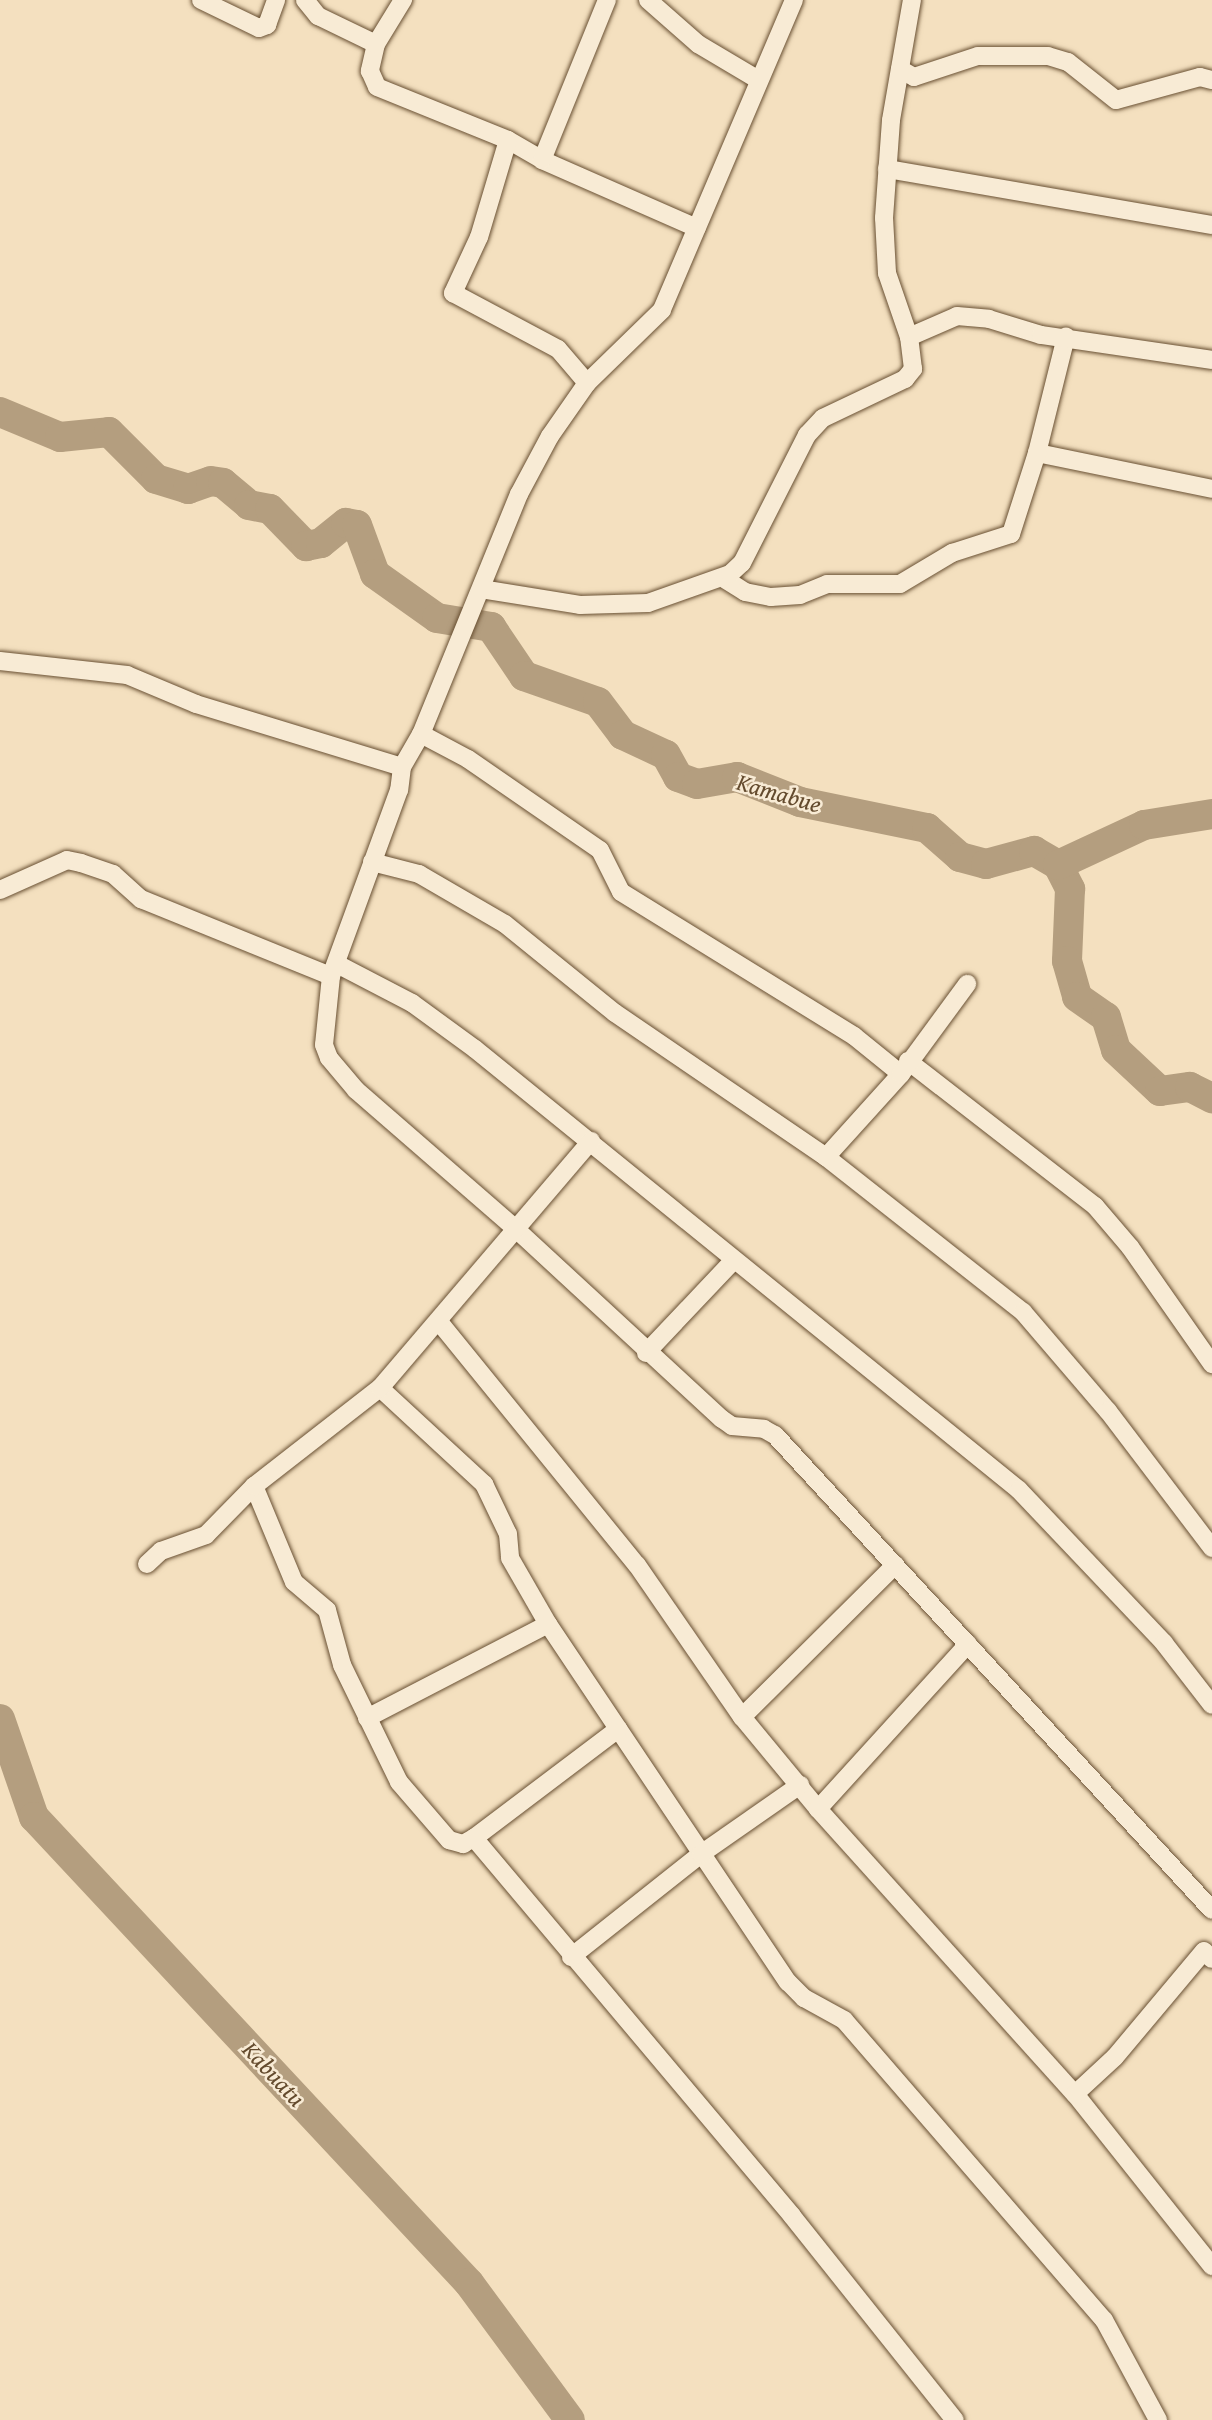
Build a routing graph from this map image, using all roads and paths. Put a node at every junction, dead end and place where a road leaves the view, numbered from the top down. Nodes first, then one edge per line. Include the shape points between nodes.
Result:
1 (201, 0) edge
2 (276, 0) edge
3 (305, 0) edge
4 (403, 0) edge
5 (607, 0) edge
6 (648, 0) edge
7 (794, 0) edge
8 (912, 0) edge
9 (376, 44) junction
10 (900, 69) junction
11 (757, 79) junction
12 (1212, 80) edge
13 (508, 140) junction
14 (541, 160) junction
15 (887, 169) junction
16 (1212, 225) edge
17 (697, 228) junction
18 (909, 337) junction
19 (1066, 337) junction
20 (1212, 360) edge
21 (587, 383) junction
22 (1038, 453) junction
23 (1212, 489) edge
24 (723, 578) junction
25 (481, 589) junction
26 (0, 661) edge
27 (421, 734) junction
28 (401, 767) junction
29 (372, 862) junction
30 (0, 890) edge
31 (334, 970) junction
32 (967, 984) dead end
33 (904, 1067) junction
34 (592, 1141) junction
35 (826, 1157) junction
36 (518, 1231) junction
37 (734, 1260) junction
38 (440, 1323) junction
39 (646, 1353) junction
40 (1212, 1364) edge
41 (380, 1388) junction
42 (254, 1486) junction
43 (1212, 1548) edge
44 (147, 1564) dead end
45 (895, 1565) junction
46 (548, 1623) junction
47 (968, 1644) junction
48 (1212, 1705) edge
49 (742, 1717) junction
50 (367, 1718) junction
51 (618, 1729) junction
52 (800, 1785) junction
53 (818, 1809) junction
54 (474, 1838) junction
55 (701, 1854) junction
56 (1212, 1910) edge
57 (1209, 1951) edge
58 (571, 1957) junction
59 (1075, 2094) junction
60 (1212, 2266) edge
61 (955, 2420) edge
62 (1158, 2420) edge

1 - 2 street via 258,27 267,26
3 - 9 street via 318,16
4 - 9 street
5 - 14 street
6 - 11 street via 698,44
7 - 11 street
8 - 10 street
9 - 13 street via 370,71 377,87
10 - 12 street via 914,77 978,56 1048,56 1068,62 1116,100 1200,77
10 - 15 street
11 - 17 street
13 - 14 street
13 - 21 street via 479,237 453,293 558,349
14 - 17 street
15 - 16 street
15 - 18 street via 887,273
17 - 21 street via 662,310
18 - 19 street via 957,316
18 - 24 street via 913,369 895,385 823,418 807,435 743,563
19 - 20 street
19 - 22 street
21 - 25 street via 550,436 519,494
22 - 23 street
22 - 24 street via 1011,534 952,553 900,584 827,584 800,595 771,597 746,592
24 - 25 street via 648,603 580,605
25 - 27 street
26 - 28 street via 127,675 196,704
27 - 28 street
27 - 33 street via 501,781 600,850 621,892
28 - 29 street via 399,790
29 - 31 street
29 - 35 street via 419,874 505,923 615,1013
30 - 31 street via 67,860 81,863 113,874 141,899
31 - 34 street via 412,1003
31 - 36 street via 324,1034 329,1058 356,1090
32 - 33 street
33 - 35 street
33 - 40 street via 1095,1206 1130,1247
34 - 36 street
34 - 37 street
35 - 43 street via 1023,1312 1108,1410
36 - 38 street
36 - 39 street
37 - 39 street
37 - 48 street via 1019,1490 1164,1643
38 - 41 street
38 - 49 street via 636,1565
39 - 45 street via 732,1426 764,1429 775,1435
41 - 42 street
41 - 46 street via 484,1484 508,1534 510,1558
42 - 44 street via 206,1535 161,1551
42 - 50 street via 294,1582 327,1611 342,1665
45 - 47 street
45 - 49 street
46 - 50 street
46 - 51 street
47 - 53 street
47 - 56 street
49 - 52 street
50 - 54 street via 399,1782 433,1823 456,1843
51 - 54 street
51 - 55 street
52 - 53 street
52 - 55 street
53 - 59 street
54 - 58 street
55 - 58 street
55 - 62 street via 788,1982 804,1998 844,2020 1104,2320
57 - 59 street via 1115,2057
58 - 61 street via 792,2216
59 - 60 street

